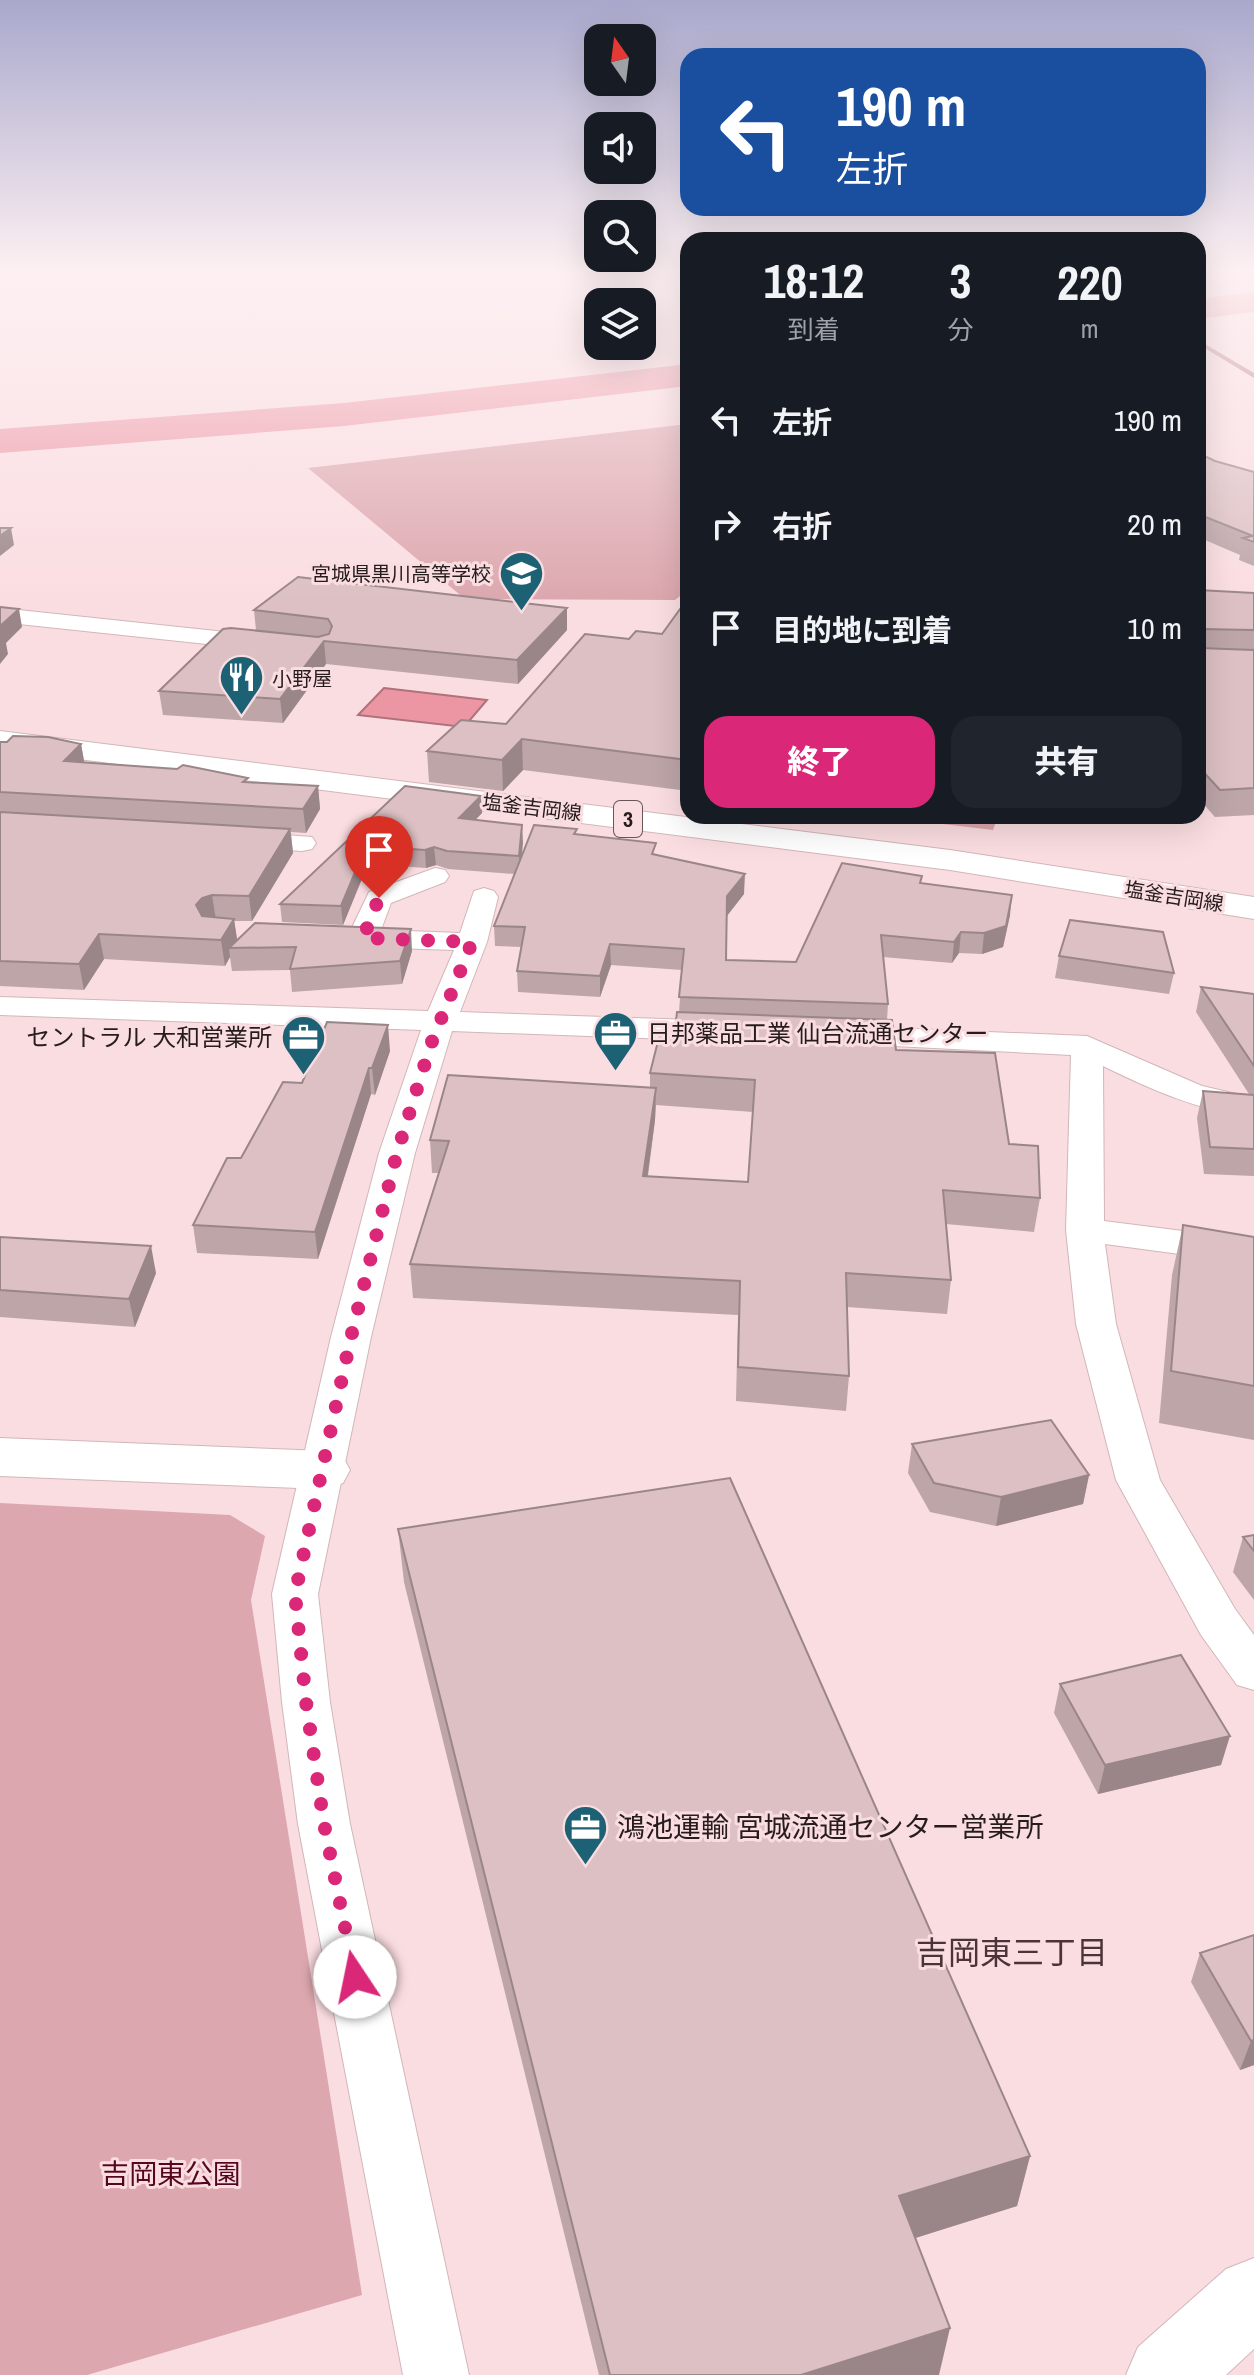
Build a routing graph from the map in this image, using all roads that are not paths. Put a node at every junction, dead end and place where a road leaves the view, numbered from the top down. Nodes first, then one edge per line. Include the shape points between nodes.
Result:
1 (0, 615) edge
2 (291, 646) edge
3 (0, 740) edge
4 (222, 838) edge
5 (302, 843) dead end
6 (435, 876) dead end
7 (484, 897) dead end
8 (1254, 908) edge
9 (472, 942) junction
10 (0, 1006) edge
11 (440, 1020) junction
12 (760, 1033) edge
13 (807, 1034) edge
14 (1087, 1046) junction
15 (1254, 1108) edge
16 (1085, 1230) junction
17 (1254, 1252) edge
18 (0, 1457) edge
19 (324, 1470) junction
20 (1254, 1671) edge
21 (1254, 2297) edge
22 (436, 2375) edge
23 (1166, 2375) edge

1 - 2 street
3 - 8 main road, 塩釜吉岡線 / 3 via 950,860
4 - 5 street
6 - 9 street via 379,898 349,937
7 - 9 street
9 - 11 street
10 - 11 street
11 - 12 street
11 - 19 street via 397,1153
13 - 14 street
14 - 15 street via 1155,1078 1235,1107
14 - 16 street
16 - 17 street
16 - 20 street via 1096,1324 1138,1480 1218,1622
18 - 19 main road
19 - 22 street via 295,1594 306,1702 324,1824
21 - 23 main road

